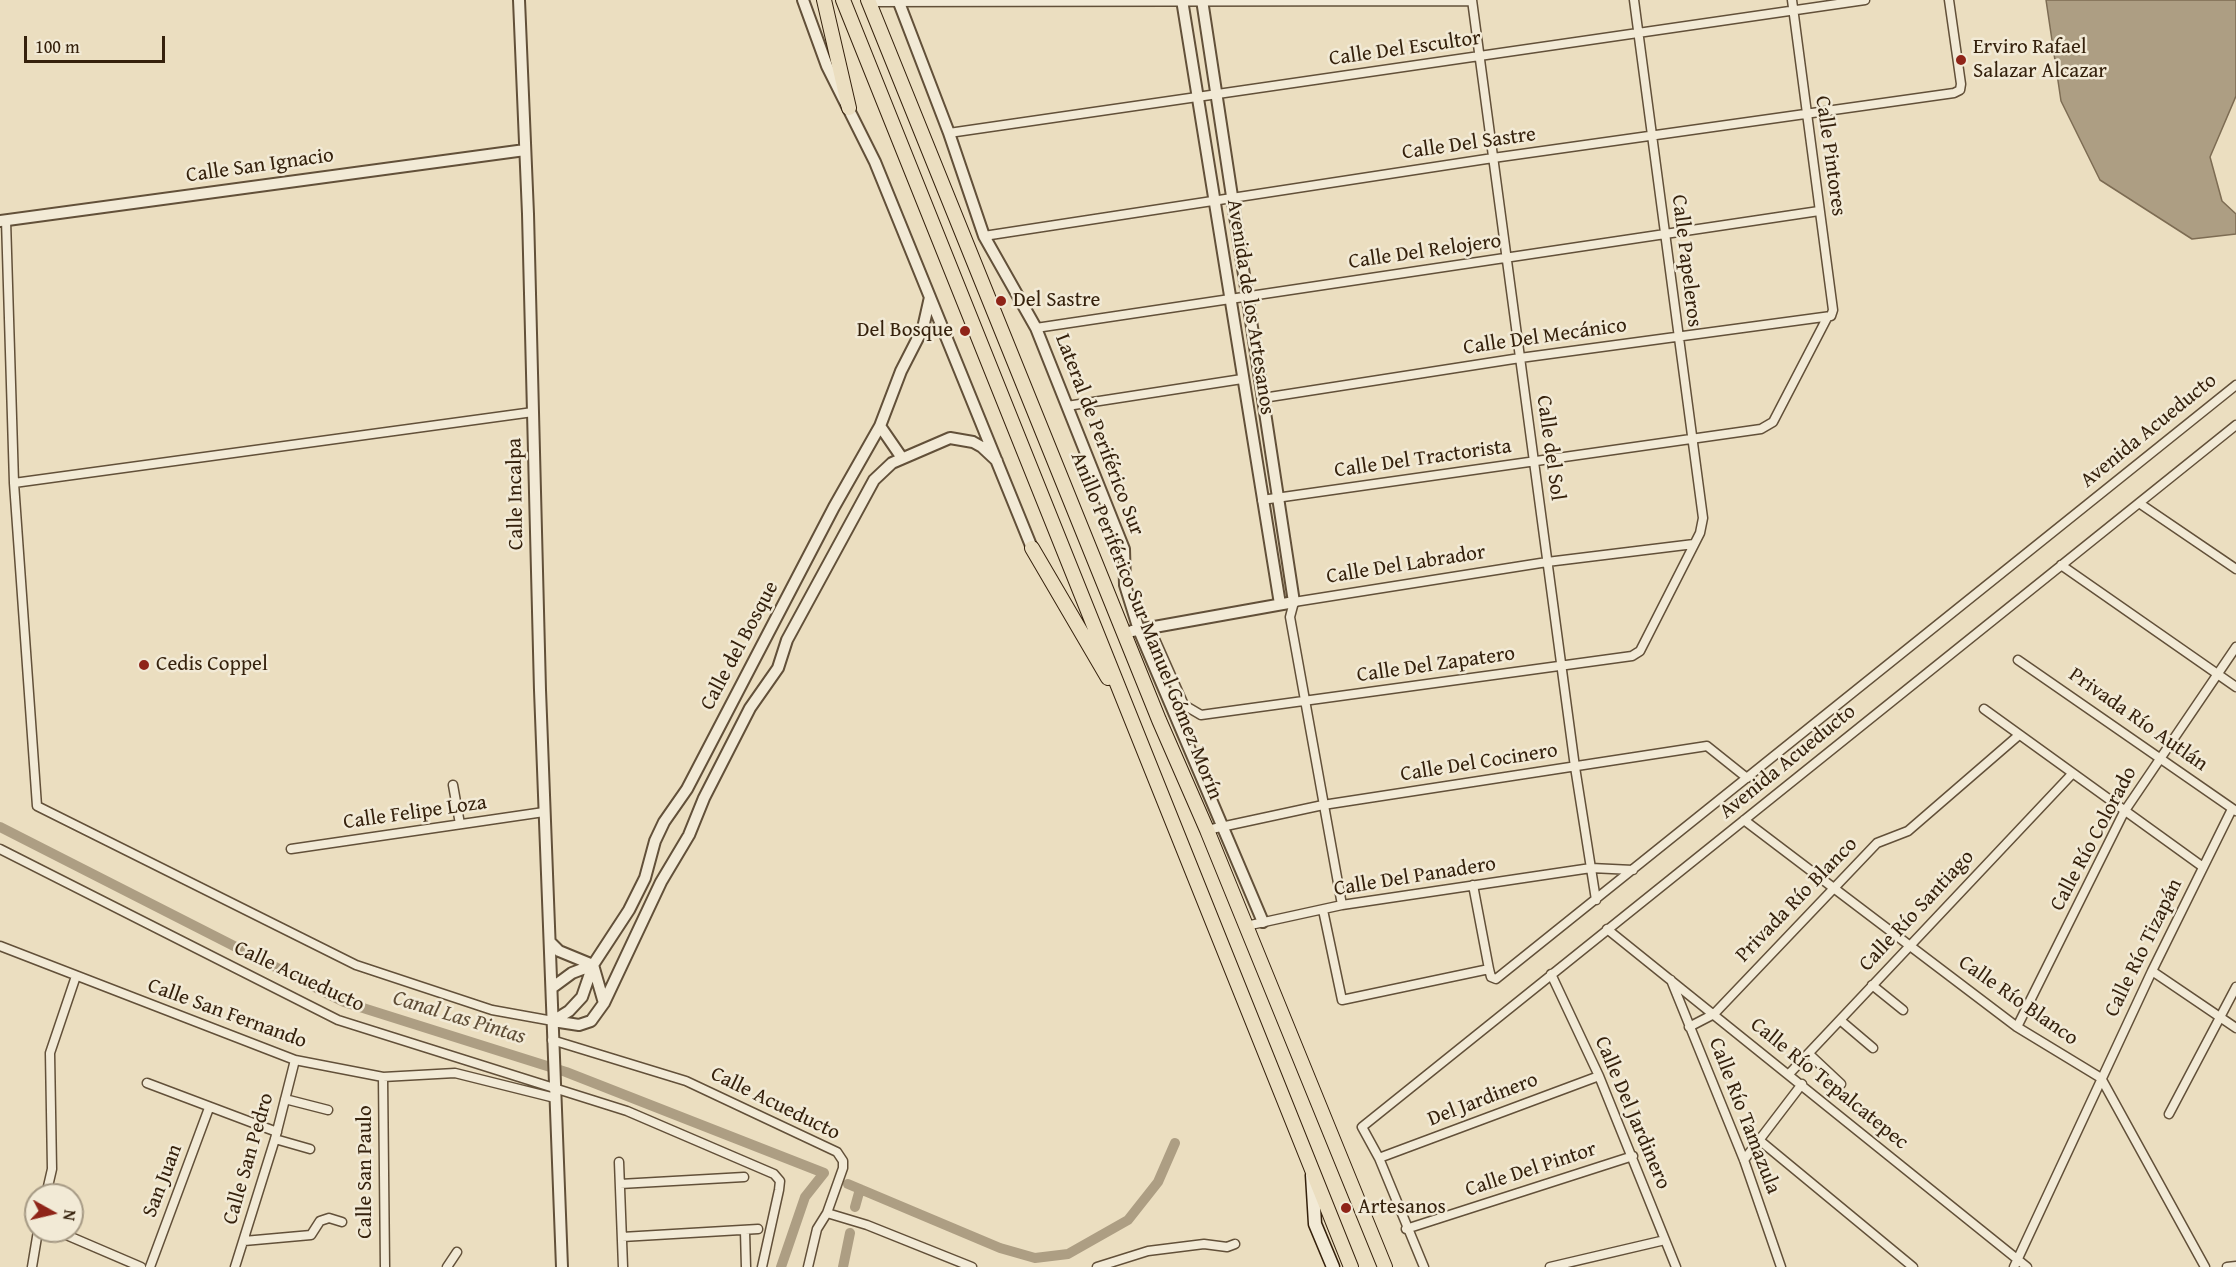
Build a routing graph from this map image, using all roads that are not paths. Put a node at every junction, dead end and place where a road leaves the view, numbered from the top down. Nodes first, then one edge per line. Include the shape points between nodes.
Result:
1 (519, 0) edge
2 (803, 0) edge
3 (824, 0) edge
4 (843, 0) edge
5 (1634, 0) edge
6 (1792, 0) edge
7 (1865, 0) edge
8 (1949, 0) edge
9 (869, 1) edge
10 (898, 1) edge
11 (1182, 1) edge
12 (1202, 1) edge
13 (1472, 1) edge
14 (1793, 10) junction
15 (1638, 33) junction
16 (1480, 56) junction
17 (1216, 94) junction
18 (1197, 97) junction
19 (849, 108) junction
20 (1806, 112) junction
21 (950, 133) junction
22 (1652, 135) junction
23 (525, 150) junction
24 (1493, 158) junction
25 (1232, 198) junction
26 (1214, 200) junction
27 (1820, 212) junction
28 (3, 220) edge
29 (1665, 234) junction
30 (984, 236) junction
31 (1507, 258) junction
32 (1248, 296) junction
33 (930, 297) junction
34 (1229, 299) junction
35 (1829, 317) junction
36 (1036, 328) junction
37 (1678, 337) junction
38 (1520, 358) junction
39 (1242, 379) junction
40 (2236, 385) edge
41 (1263, 398) junction
42 (1066, 406) junction
43 (533, 412) junction
44 (2236, 425) edge
45 (880, 426) junction
46 (1768, 427) joint
47 (1691, 440) junction
48 (902, 458) junction
49 (997, 461) junction
50 (1534, 462) junction
51 (14, 483) junction
52 (1279, 498) junction
53 (1262, 500) junction
54 (2139, 503) junction
55 (1703, 527) joint
56 (1694, 544) junction
57 (1032, 548) joint
58 (1547, 562) junction
59 (2061, 565) junction
60 (2236, 569) edge
61 (1294, 602) junction
62 (1280, 604) junction
63 (1290, 617) junction
64 (1138, 630) junction
65 (2236, 647) edge
66 (2018, 660) dead end
67 (1561, 665) junction
68 (2217, 674) junction
69 (2236, 687) edge
70 (1305, 702) junction
71 (1984, 709) dead end
72 (1132, 718) junction
73 (2019, 735) junction
74 (2160, 757) junction
75 (1575, 767) junction
76 (2072, 774) junction
77 (1747, 778) junction
78 (453, 785) dead end
79 (1323, 805) junction
80 (2234, 810) edge
81 (544, 812) junction
82 (2124, 812) junction
83 (1744, 819) junction
84 (460, 824) junction
85 (1224, 826) junction
86 (1207, 830) junction
87 (0, 849) edge
88 (291, 849) dead end
89 (2203, 867) junction
90 (1591, 868) junction
91 (1634, 870) junction
92 (1473, 885) junction
93 (1834, 886) junction
94 (1596, 900) junction
95 (1342, 905) junction
96 (1323, 910) junction
97 (1263, 922) junction
98 (1246, 926) junction
99 (1607, 929) junction
100 (550, 942) junction
101 (1909, 945) junction
102 (0, 946) edge
103 (593, 965) junction
104 (1488, 969) junction
105 (2152, 971) junction
106 (1551, 974) junction
107 (76, 976) junction
108 (1671, 979) junction
109 (1872, 985) junction
110 (553, 987) junction
111 (2236, 987) edge
112 (604, 1003) junction
113 (1903, 1010) dead end
114 (1714, 1014) junction
115 (2221, 1017) junction
116 (1840, 1020) junction
117 (553, 1021) junction
118 (1689, 1027) junction
119 (2017, 1027) junction
120 (2236, 1028) edge
121 (552, 1040) junction
122 (1873, 1048) dead end
123 (1809, 1054) junction
124 (295, 1060) junction
125 (1789, 1074) junction
126 (1599, 1076) junction
127 (383, 1077) junction
128 (2102, 1078) junction
129 (147, 1083) dead end
130 (1802, 1084) junction
131 (1841, 1084) dead end
132 (555, 1093) junction
133 (285, 1099) junction
134 (209, 1108) junction
135 (328, 1110) dead end
136 (2169, 1114) dead end
137 (277, 1136) junction
138 (1758, 1139) junction
139 (310, 1149) dead end
140 (1633, 1156) junction
141 (1379, 1158) junction
142 (1744, 1160) junction
143 (619, 1162) dead end
144 (1312, 1168) junction
145 (744, 1177) dead end
146 (49, 1183) edge
147 (620, 1184) junction
148 (827, 1213) junction
149 (342, 1222) dead end
150 (758, 1229) dead end
151 (1406, 1229) junction
152 (744, 1230) junction
153 (622, 1237) junction
154 (1665, 1240) junction
155 (244, 1241) junction
156 (36, 1243) edge
157 (84, 1243) edge
158 (1235, 1244) dead end
159 (457, 1252) dead end
160 (2016, 1263) edge
161 (1116, 1265) edge
162 (2236, 1266) edge
163 (32, 1267) edge
164 (141, 1267) edge
165 (150, 1267) edge
166 (235, 1267) edge
167 (385, 1267) edge
168 (447, 1267) edge
169 (562, 1267) edge
170 (622, 1267) edge
171 (746, 1267) edge
172 (762, 1267) edge
173 (808, 1267) edge
174 (972, 1267) edge
175 (1097, 1267) edge
176 (1333, 1267) edge
177 (1351, 1267) edge
178 (1385, 1267) edge
179 (1424, 1267) edge
180 (1550, 1267) edge
181 (1676, 1267) edge
182 (1781, 1267) edge
183 (1913, 1267) edge
184 (2027, 1267) edge
185 (2205, 1267) edge
186 (2227, 1267) edge

1 - 23 street, Calle Incalpa
2 - 19 street via 827,66
3 - 19 highway
4 - 72 highway
5 - 15 street, Calle Papeleros
6 - 14 street, Calle Pintores
7 - 14 street, Calle Del Escultor
8 - 20 street, Calle Del Sastre via 1960,90
9 - 10 street
9 - 64 highway, Anillo Periférico Sur Manuel Gómez Morín
10 - 11 street
10 - 21 street, Lateral de Periférico Sur
11 - 12 street
11 - 18 street, Avenida de los Artesanos
12 - 13 street
12 - 17 street, Avenida de los Artesanos
13 - 16 street, Calle del Sol
14 - 15 street, Calle Del Escultor
14 - 20 street, Calle Pintores
15 - 16 street, Calle Del Escultor
15 - 22 street, Calle Papeleros
16 - 17 street, Calle Del Escultor
16 - 24 street, Calle del Sol
17 - 18 street, Calle Del Escultor
17 - 25 street, Avenida de los Artesanos
18 - 21 street, Calle Del Escultor
18 - 26 street, Avenida de los Artesanos
19 - 33 street
20 - 22 street, Calle Del Sastre
20 - 27 street, Calle Pintores
21 - 30 street, Lateral de Periférico Sur
22 - 24 street, Calle Del Sastre
22 - 29 street, Calle Papeleros
23 - 28 street, Calle San Ignacio
23 - 43 street, Calle Incalpa
24 - 25 street, Calle Del Sastre
24 - 31 street, Calle del Sol
25 - 26 street, Calle Del Sastre
25 - 32 street, Avenida de los Artesanos
26 - 30 street, Calle Del Sastre
26 - 34 street, Avenida de los Artesanos
27 - 29 street, Calle Del Relojero
27 - 35 street, Calle Pintores via 1833,310
28 - 51 street
29 - 31 street, Calle Del Relojero
29 - 37 street, Calle Papeleros
30 - 36 street, Lateral de Periférico Sur
31 - 32 street, Calle Del Relojero
31 - 38 street, Calle del Sol
32 - 34 street, Calle Del Relojero
32 - 41 street, Avenida de los Artesanos
33 - 45 street, Calle del Bosque via 923,328
33 - 49 street
34 - 36 street, Calle Del Relojero
34 - 39 street, Avenida de los Artesanos
35 - 37 street, Calle Del Mecánico
35 - 46 street, Calle Pintores
36 - 42 street, Lateral de Periférico Sur
37 - 38 street, Calle Del Mecánico
37 - 47 street, Calle Papeleros
38 - 41 street, Calle Del Mecánico
38 - 50 street, Calle del Sol
39 - 42 street
39 - 53 street, Avenida de los Artesanos
40 - 77 street, Avenida Acueducto
41 - 52 street, Avenida de los Artesanos
42 - 64 street, Lateral de Periférico Sur via 1124,549 1125,585
43 - 51 street
43 - 81 street, Calle Incalpa
44 - 54 street, Avenida Acueducto
45 - 48 street
45 - 103 street, Calle del Bosque via 687,789 664,822 630,910
46 - 47 street, Calle Del Tractorista
47 - 50 street, Calle Del Tractorista
47 - 55 street, Calle Papeleros
48 - 49 street, Calle del Bosque via 950,438 973,442
48 - 112 street, Calle del Bosque via 874,480 822,572 786,640 778,668 750,708
49 - 57 street
50 - 52 street, Calle Del Tractorista
50 - 58 street, Calle del Sol
51 - 117 street via 37,806 356,965 492,1010
52 - 53 street, Calle Del Tractorista
52 - 61 street, Avenida de los Artesanos
53 - 62 street, Avenida de los Artesanos
54 - 59 street, Avenida Acueducto
54 - 60 street
55 - 56 street, Calle Del Zapatero
56 - 58 street, Calle Del Labrador
56 - 67 street, Calle Del Zapatero via 1637,655
57 - 72 highway
58 - 61 street, Calle Del Labrador
58 - 67 street, Calle del Sol
59 - 68 street
59 - 83 street, Avenida Acueducto
61 - 62 street, Calle Del Labrador
61 - 63 street, Avenida de los Artesanos
62 - 63 street, Avenida de los Artesanos
62 - 64 street, Calle Del Labrador
63 - 70 street, Avenida de los Artesanos
64 - 70 street, Calle Del Zapatero via 1191,712 1201,715
64 - 85 street, Lateral de Periférico Sur
64 - 86 highway, Anillo Periférico Sur Manuel Gómez Morín
65 - 68 street, Calle Río Colorado
66 - 74 street, Privada Río Autlán
67 - 70 street, Calle Del Zapatero
67 - 75 street, Calle del Sol
68 - 69 street
68 - 74 street, Calle Río Colorado
70 - 79 street, Avenida de los Artesanos
71 - 73 street
72 - 144 highway
73 - 76 street
73 - 93 street, Privada Río Blanco via 1908,831 1877,843
74 - 80 street, Privada Río Autlán
74 - 82 street, Calle Río Colorado
75 - 77 street, Calle Del Cocinero via 1707,746
75 - 79 street, Calle Del Cocinero
75 - 90 street, Calle del Sol
76 - 82 street
76 - 101 street, Calle Río Santiago
77 - 91 street, Avenida Acueducto
78 - 84 street
79 - 85 street, Calle Del Cocinero
79 - 95 street, Avenida de los Artesanos
80 - 89 street, Calle Río Tizapán
81 - 84 street, Calle Felipe Loza
81 - 100 street, Calle Incalpa
82 - 89 street
82 - 119 street, Calle Río Colorado
83 - 93 street, Calle Río Blanco
83 - 99 street, Avenida Acueducto
84 - 88 street, Calle Felipe Loza
85 - 86 street, Calle Del Cocinero
85 - 97 street, Lateral de Periférico Sur
86 - 98 highway, Anillo Periférico Sur Manuel Gómez Morín
87 - 132 street, Calle Acueducto via 338,1020
89 - 105 street, Calle Río Tizapán
90 - 91 street, Calle Del Panadero
90 - 92 street, Calle Del Panadero
90 - 94 street, Calle del Sol
91 - 94 street, Avenida Acueducto
92 - 95 street, Calle Del Panadero
92 - 104 street
93 - 101 street, Calle Río Blanco
93 - 114 street, Privada Río Blanco
94 - 104 street, Avenida Acueducto via 1496,979
95 - 96 street, Calle Del Panadero
96 - 97 street, Calle Del Panadero
96 - 104 street via 1342,1000
97 - 98 street, Calle Del Panadero
98 - 178 highway, Anillo Periférico Sur Manuel Gómez Morín
99 - 106 street, Avenida Acueducto
99 - 108 street, Calle Río Tepalcatepec
100 - 103 street via 559,951
100 - 110 street, Calle Incalpa
101 - 109 street, Calle Río Santiago
101 - 119 street, Calle Río Blanco
102 - 107 street, Calle San Fernando
103 - 110 street via 572,973
103 - 112 street
103 - 117 street, Calle del Bosque via 582,997
105 - 115 street
105 - 128 street, Calle Río Tizapán
106 - 126 street, Calle Del Jardinero
106 - 141 street, Avenida Acueducto via 1362,1127
107 - 124 street, Calle San Fernando
107 - 146 street via 50,1053 52,1169
108 - 114 street, Calle Río Tepalcatepec
108 - 118 street, Calle Río Tamazula
109 - 113 street
109 - 116 street, Calle Río Santiago
110 - 117 street, Calle Incalpa
111 - 115 street
112 - 117 street, Calle del Bosque via 591,1021 579,1025
114 - 118 street, Privada Río Blanco
114 - 125 street, Calle Río Tepalcatepec
115 - 120 street
115 - 136 street
116 - 122 street
116 - 123 street, Calle Río Santiago
117 - 121 street
118 - 142 street, Calle Río Tamazula
119 - 128 street, Calle Río Blanco
121 - 132 street
121 - 148 street, Calle Acueducto via 686,1081 837,1152 843,1161
123 - 125 street, Calle Río Santiago
123 - 131 street
124 - 127 street, Calle San Fernando
124 - 133 street, Calle San Pedro
125 - 130 street, Calle Río Tepalcatepec
126 - 140 street, Calle Del Jardinero
126 - 141 street, Del Jardinero
127 - 132 street, Calle San Fernando via 455,1072
127 - 167 street, Calle San Paulo
128 - 160 street, Calle Río Tizapán
128 - 185 street
129 - 134 street
130 - 138 street
130 - 160 street, Calle Río Tepalcatepec
132 - 169 street
132 - 172 street, Calle Acueducto via 627,1111 774,1174 780,1181 779,1190
133 - 135 street
133 - 137 street, Calle San Pedro
134 - 137 street
134 - 165 street, San Juan
137 - 139 street
137 - 155 street, Calle San Pedro
138 - 142 street
138 - 183 street
140 - 151 street, Calle Del Pintor
140 - 154 street, Calle Del Jardinero
141 - 151 street
142 - 182 street, Calle Río Tamazula
143 - 147 street
144 - 176 main road via 1315,1224
144 - 177 highway
145 - 147 street
147 - 153 street
148 - 173 street via 817,1229
148 - 174 street
149 - 155 street via 329,1218 320,1221 310,1235
150 - 152 street
151 - 179 street
152 - 153 street
152 - 171 street
153 - 170 street
154 - 180 street
154 - 181 street, Calle Del Jardinero
155 - 166 street, Calle San Pedro
156 - 163 street
157 - 164 street
158 - 161 street via 1148,1251
159 - 168 street
160 - 184 street, Calle Río Tepalcatepec
161 - 175 street
162 - 186 street

